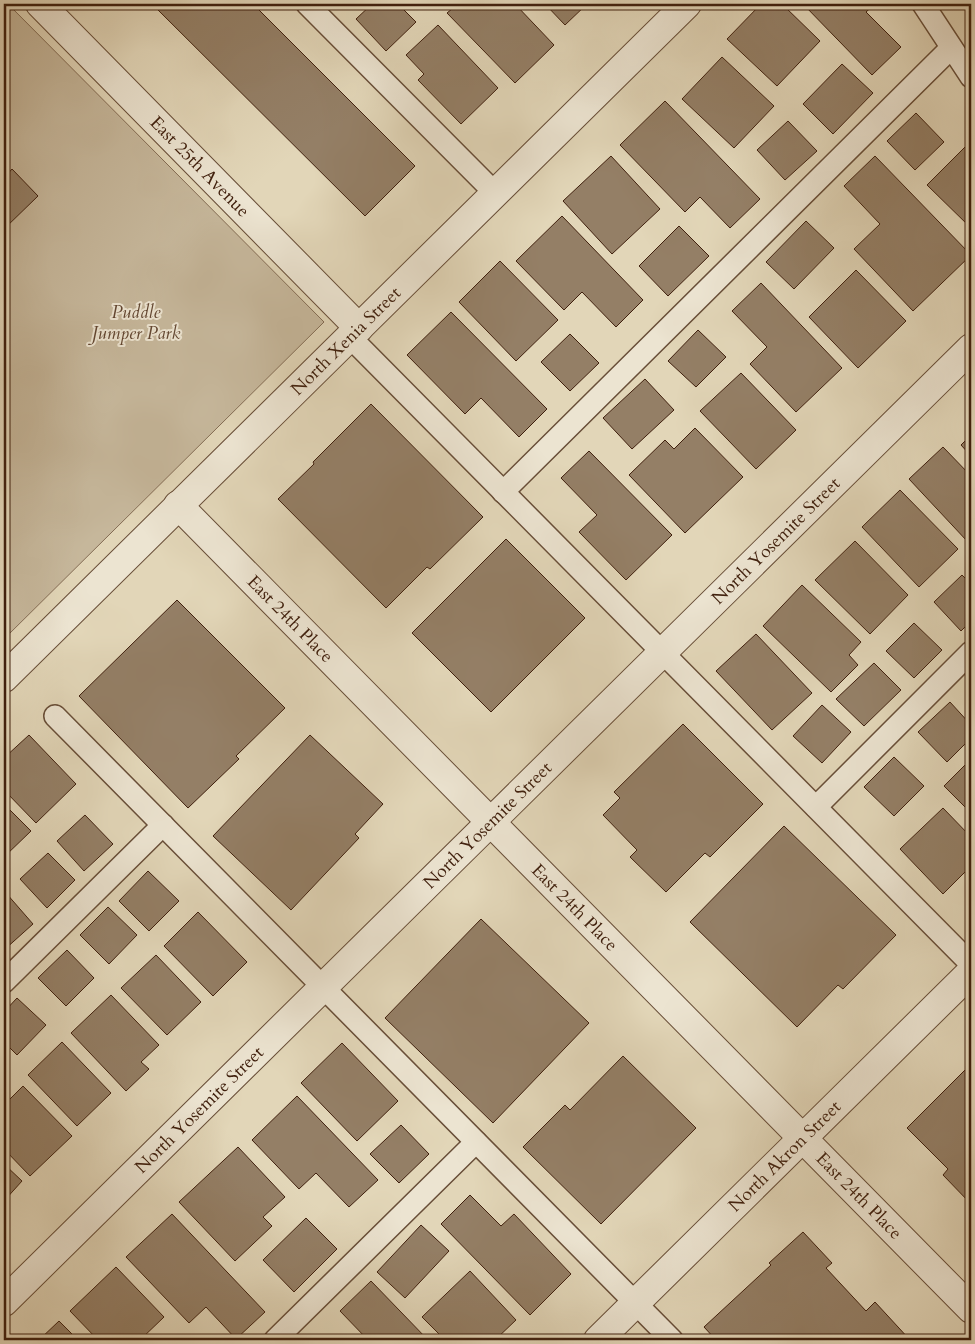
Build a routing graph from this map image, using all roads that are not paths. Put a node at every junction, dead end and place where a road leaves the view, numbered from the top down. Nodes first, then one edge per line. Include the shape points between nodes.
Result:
1 (307, 4) edge
2 (687, 4) edge
3 (922, 4) edge
4 (47, 6) edge
5 (951, 48) junction
6 (971, 78) edge
7 (495, 193) junction
8 (354, 332) junction
9 (971, 348) edge
10 (503, 492) junction
11 (178, 505) junction
12 (662, 652) junction
13 (971, 652) edge
14 (4, 678) edge
15 (55, 716) dead end
16 (816, 807) junction
17 (490, 822) junction
18 (163, 825) junction
19 (971, 964) edge
20 (971, 972) edge
21 (4, 982) edge
22 (323, 987) junction
23 (803, 1138) junction
24 (476, 1142) junction
25 (4, 1302) edge
26 (636, 1303) junction
27 (971, 1309) edge
28 (275, 1340) edge
29 (598, 1340) edge
30 (672, 1340) edge

1 - 7 lane
2 - 7 street, North Xenia Street
3 - 5 lane
4 - 8 street, East 25th Avenue
5 - 6 lane
5 - 10 lane
7 - 8 street, North Xenia Street
8 - 10 lane
8 - 11 street, North Xenia Street
9 - 12 street, North Yosemite Street
10 - 12 lane
11 - 14 street, North Xenia Street
11 - 17 street, East 24th Place
12 - 16 lane
12 - 17 street, North Yosemite Street
13 - 16 lane
15 - 18 lane
16 - 19 lane
17 - 22 street, North Yosemite Street
17 - 23 street, East 24th Place
18 - 21 lane
18 - 22 lane
20 - 23 street, North Akron Street
22 - 24 lane
22 - 25 street, North Yosemite Street
23 - 26 street, North Akron Street
23 - 27 street, East 24th Place
24 - 26 lane
24 - 28 lane
26 - 29 street, North Akron Street
26 - 30 lane

